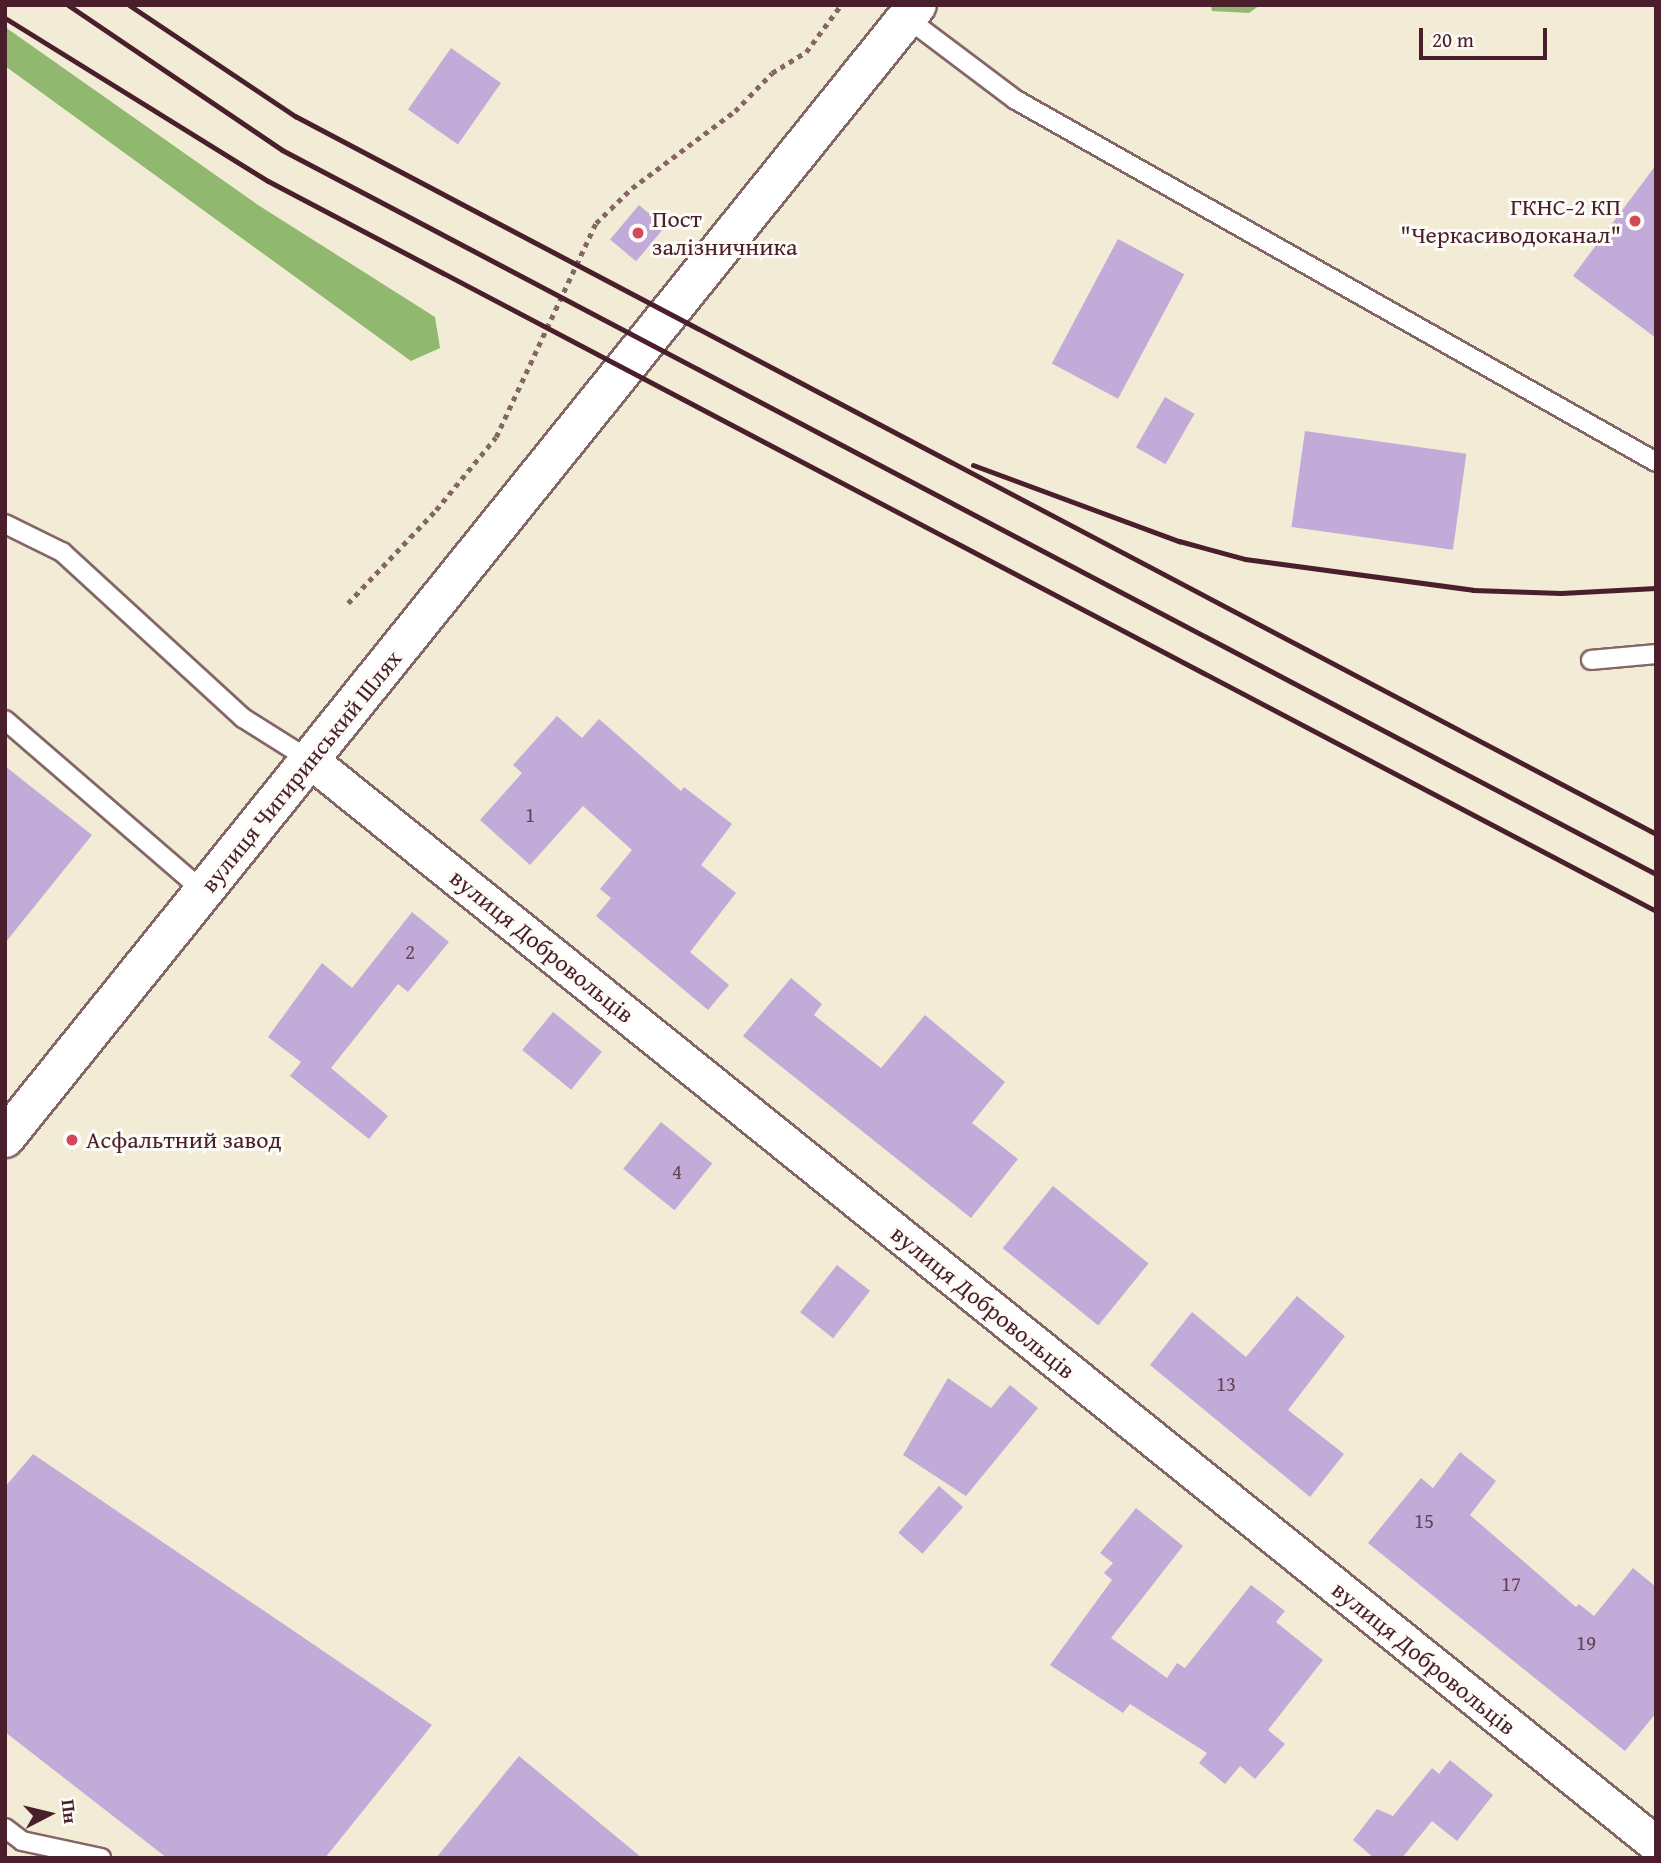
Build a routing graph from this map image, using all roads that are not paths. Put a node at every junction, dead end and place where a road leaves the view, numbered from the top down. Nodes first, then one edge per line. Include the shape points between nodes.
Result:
1 (912, 12) edge
2 (1656, 462) edge
3 (5, 524) edge
4 (1656, 654) edge
5 (1591, 660) dead end
6 (5, 720) edge
7 (310, 760) junction
8 (204, 892) junction
9 (5, 1138) edge
10 (5, 1828) edge
11 (1656, 1844) edge
12 (101, 1858) edge

1 - 2 lane via 1016,100
1 - 7 main road, вулиця Чигиринський Шлях
3 - 7 lane via 62,552 243,718
4 - 5 lane
6 - 8 lane
7 - 8 main road, вулиця Чигиринський Шлях
7 - 11 street, вулиця Добровольців
8 - 9 main road, вулиця Чигиринський Шлях
10 - 12 lane via 22,1841

